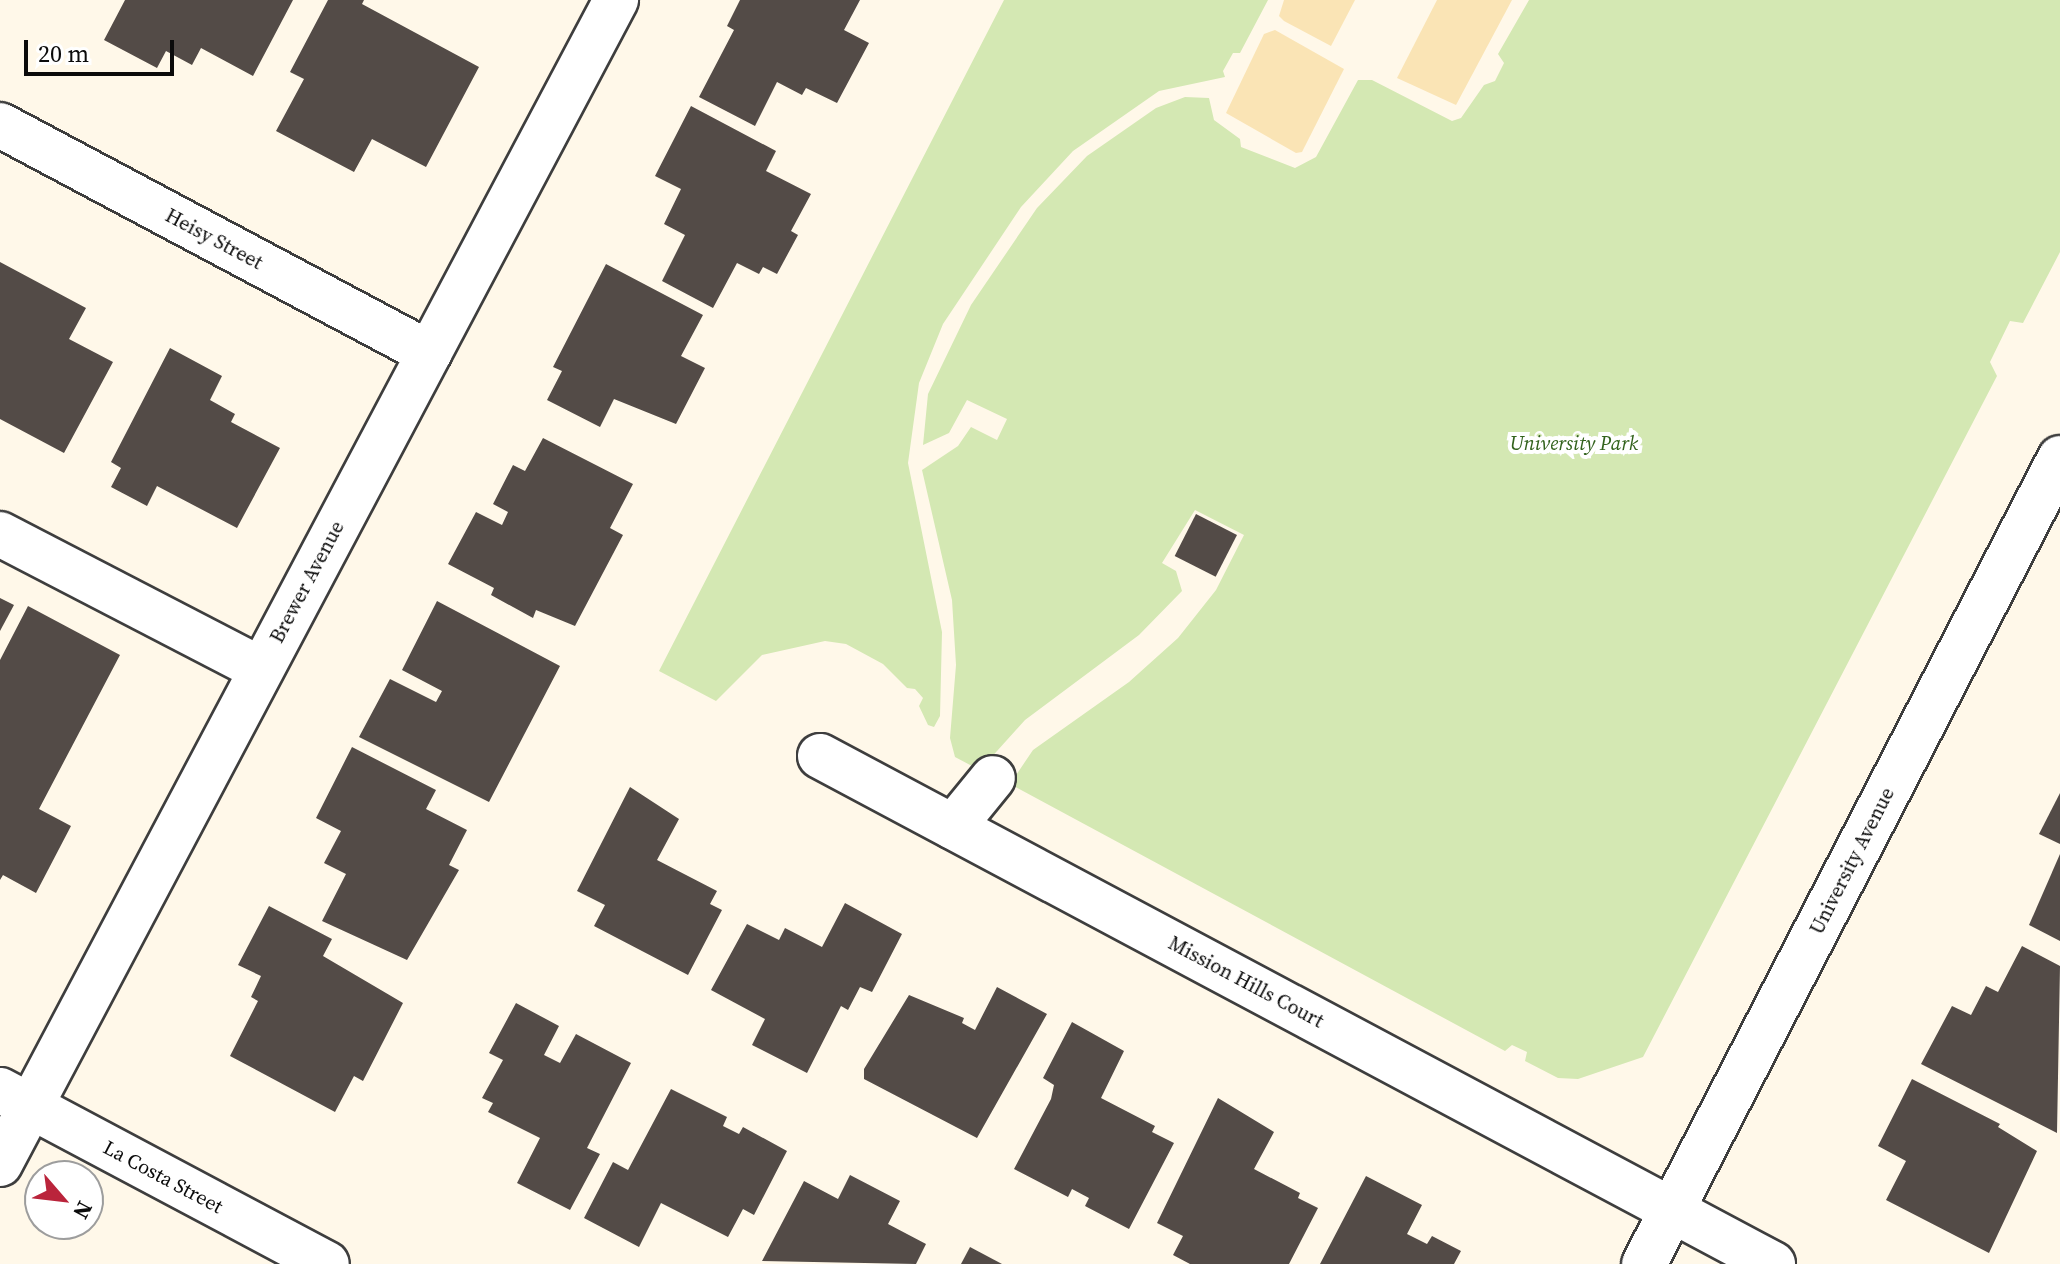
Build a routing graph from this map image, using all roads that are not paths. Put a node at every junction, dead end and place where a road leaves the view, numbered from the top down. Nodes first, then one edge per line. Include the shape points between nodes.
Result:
1 (616, 0) edge
2 (0, 125) edge
3 (429, 353) junction
4 (2060, 458) edge
5 (0, 534) edge
6 (260, 669) junction
7 (820, 756) dead end
8 (993, 778) dead end
9 (953, 827) junction
10 (15, 1098) edge
11 (0, 1164) edge
12 (1672, 1210) junction
13 (327, 1264) edge
14 (1644, 1264) edge
15 (1773, 1264) edge

1 - 3 street, Brewer Avenue
2 - 3 street, Heisy Street
3 - 6 street, Brewer Avenue
4 - 12 street, University Avenue
5 - 6 street
6 - 10 street, Brewer Avenue
7 - 9 street, Mission Hills Court
8 - 9 street
9 - 12 street, Mission Hills Court
10 - 11 street, Brewer Avenue
10 - 13 street, La Costa Street
12 - 14 street, University Avenue
12 - 15 street, Mission Hills Court

